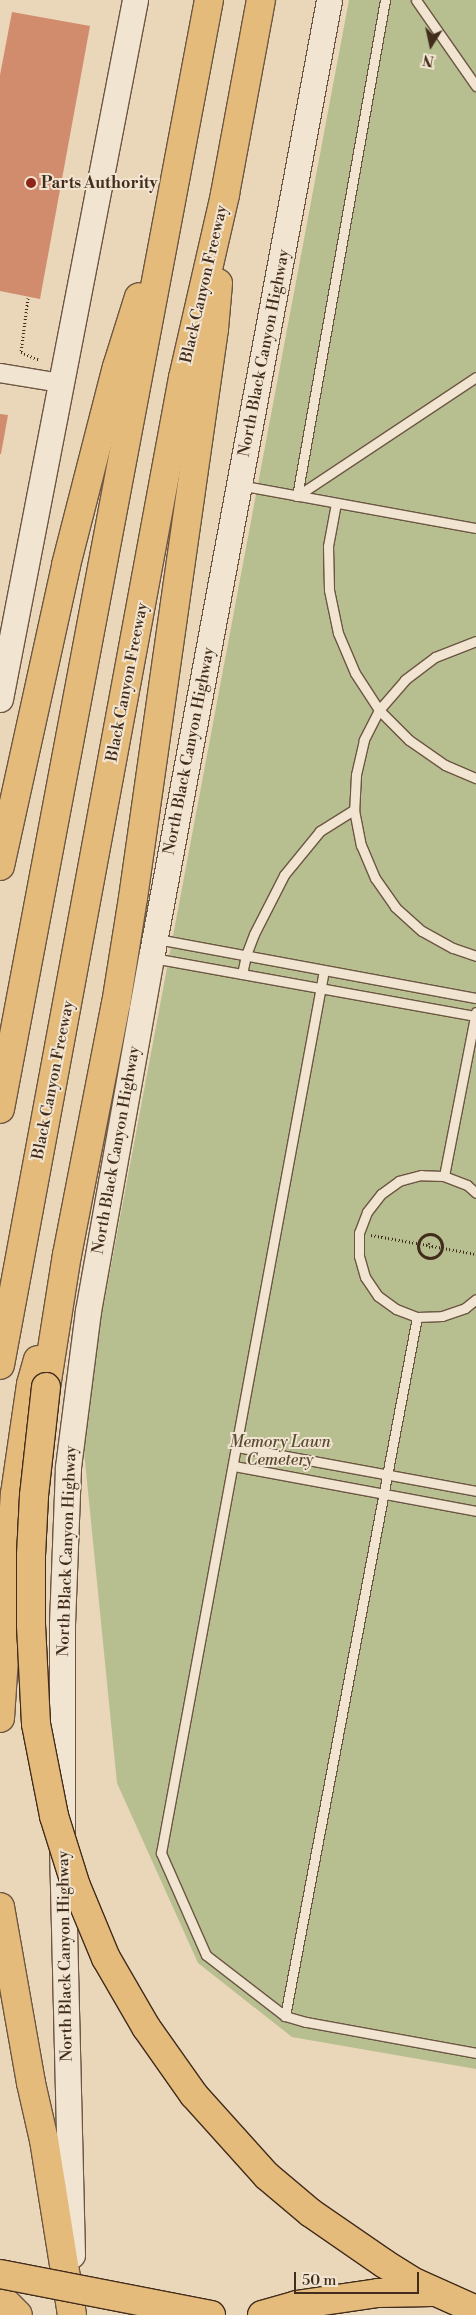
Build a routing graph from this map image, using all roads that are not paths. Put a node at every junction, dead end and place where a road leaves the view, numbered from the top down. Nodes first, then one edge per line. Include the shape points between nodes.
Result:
1 (136, 0) edge
2 (209, 0) edge
3 (261, 0) edge
4 (329, 0) edge
5 (385, 0) edge
6 (416, 0) edge
7 (476, 86) edge
8 (174, 188) junction
9 (225, 194) junction
10 (0, 373) edge
11 (476, 377) edge
12 (62, 383) junction
13 (239, 485) junction
14 (297, 496) junction
15 (336, 503) junction
16 (476, 528) edge
17 (476, 641) edge
18 (0, 699) edge
19 (379, 710) junction
20 (476, 778) edge
21 (354, 810) junction
22 (0, 866) edge
23 (152, 948) junction
24 (246, 955) junction
25 (476, 956) edge
26 (324, 970) junction
27 (242, 974) junction
28 (320, 988) junction
29 (476, 998) edge
30 (476, 1015) edge
31 (0, 1109) edge
32 (444, 1176) junction
33 (476, 1193) edge
34 (476, 1299) edge
35 (417, 1317) junction
36 (0, 1365) edge
37 (39, 1385) junction
38 (237, 1447) junction
39 (234, 1466) junction
40 (388, 1475) junction
41 (476, 1491) edge
42 (384, 1494) junction
43 (476, 1511) edge
44 (0, 1718) edge
45 (0, 1907) edge
46 (285, 2016) junction
47 (476, 2053) edge
48 (0, 2274) edge
49 (476, 2293) edge
50 (0, 2297) edge
51 (476, 2310) edge
52 (18, 2315) edge
53 (73, 2315) edge
54 (211, 2315) edge
55 (262, 2315) edge

1 - 12 main road
2 - 8 highway
3 - 9 highway, Black Canyon Freeway
4 - 13 main road, North Black Canyon Highway
5 - 14 lane
6 - 7 lane
8 - 22 highway via 117,367 66,565
8 - 31 highway
9 - 36 highway, Black Canyon Freeway via 183,378
9 - 37 highway via 214,329 133,898 116,1004
10 - 12 street
11 - 14 lane
12 - 18 main road
13 - 14 lane
13 - 23 main road, North Black Canyon Highway
14 - 15 lane
15 - 16 lane
15 - 19 lane via 328,546 329,590 338,633 355,673
17 - 19 lane via 435,657 405,680
19 - 20 lane via 409,740 445,765
19 - 21 lane via 364,740 356,775
21 - 24 lane via 320,831 284,876
21 - 25 lane via 361,845 374,878 395,907 422,931 452,948
23 - 24 lane
23 - 27 lane
23 - 53 main road, North Black Canyon Highway via 88,1311 68,1467 62,1624 62,1846
24 - 26 lane
24 - 27 lane
26 - 28 lane
26 - 29 lane
27 - 28 lane
28 - 30 lane
28 - 38 lane
30 - 32 lane
32 - 33 lane via 467,1185
32 - 35 lane via 421,1176 399,1182 381,1194 367,1212 359,1233 358,1256 365,1277 378,1296 396,1309
34 - 35 lane via 465,1308 442,1316
35 - 40 lane
37 - 44 highway via 15,1494
37 - 51 highway, bridge via 31,1556 36,1724 54,1816 76,1886 106,1958 146,2027 194,2095 267,2176 311,2214 385,2264 416,2283
38 - 39 lane
38 - 40 lane
39 - 42 lane
39 - 46 lane via 161,1853 206,1956
40 - 41 lane
40 - 42 lane
42 - 43 lane
42 - 46 lane
45 - 53 highway
46 - 47 lane
48 - 54 highway, bridge
49 - 55 highway, bridge via 378,2293 296,2305
50 - 52 highway

